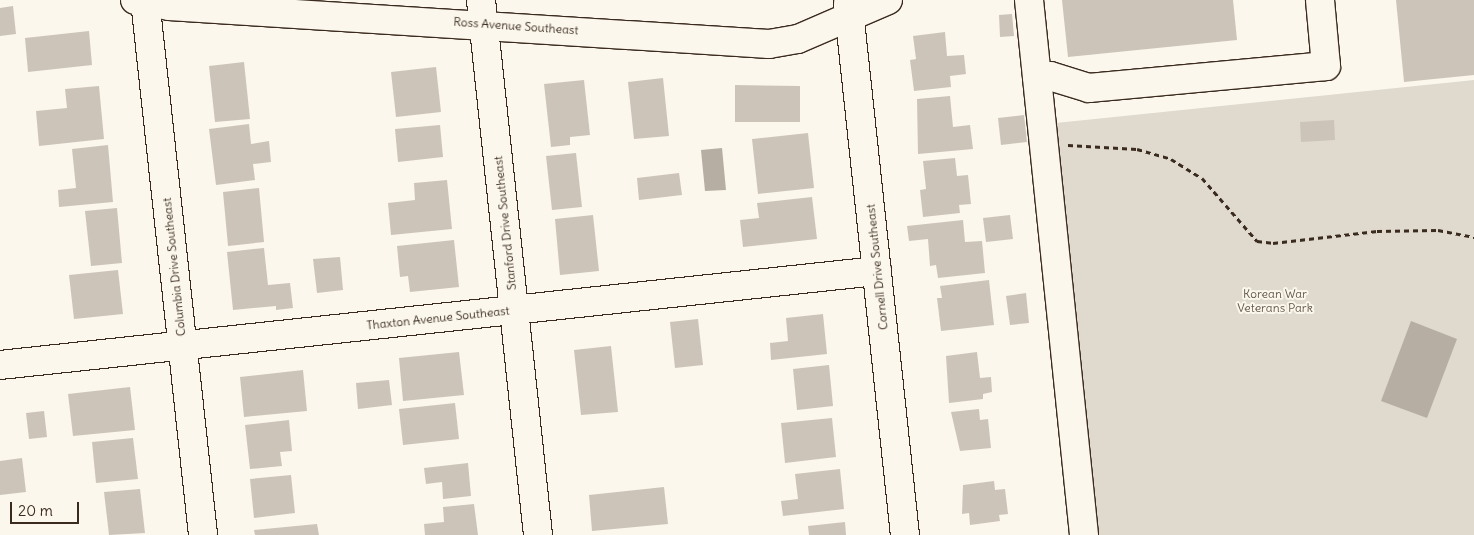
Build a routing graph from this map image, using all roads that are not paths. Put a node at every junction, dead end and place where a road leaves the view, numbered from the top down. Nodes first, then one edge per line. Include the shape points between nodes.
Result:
1 (888, 0) edge
2 (1029, 0) edge
3 (1320, 0) edge
4 (142, 1) edge
5 (849, 9) edge
6 (482, 12) edge
7 (1037, 77) junction
8 (877, 271) junction
9 (514, 310) junction
10 (183, 346) junction
11 (0, 365) edge
12 (203, 535) edge
13 (538, 535) edge
14 (905, 535) edge
15 (1084, 535) edge

1 - 5 street, Ross Avenue Southeast
2 - 7 street
3 - 7 street via 1326,66 1089,88 1050,76
4 - 6 street, Ross Avenue Southeast
4 - 10 street, Columbia Drive Southeast
5 - 6 street, Ross Avenue Southeast via 798,39 769,44
5 - 8 street, Cornell Drive Southeast
6 - 9 street, Stanford Drive Southeast
7 - 15 street
8 - 9 street, Thaxton Avenue Southeast
8 - 14 street, Cornell Drive Southeast
9 - 10 street, Thaxton Avenue Southeast
9 - 13 street, Stanford Drive Southeast
10 - 11 street, Thaxton Avenue Southeast
10 - 12 street, Columbia Drive Southeast

